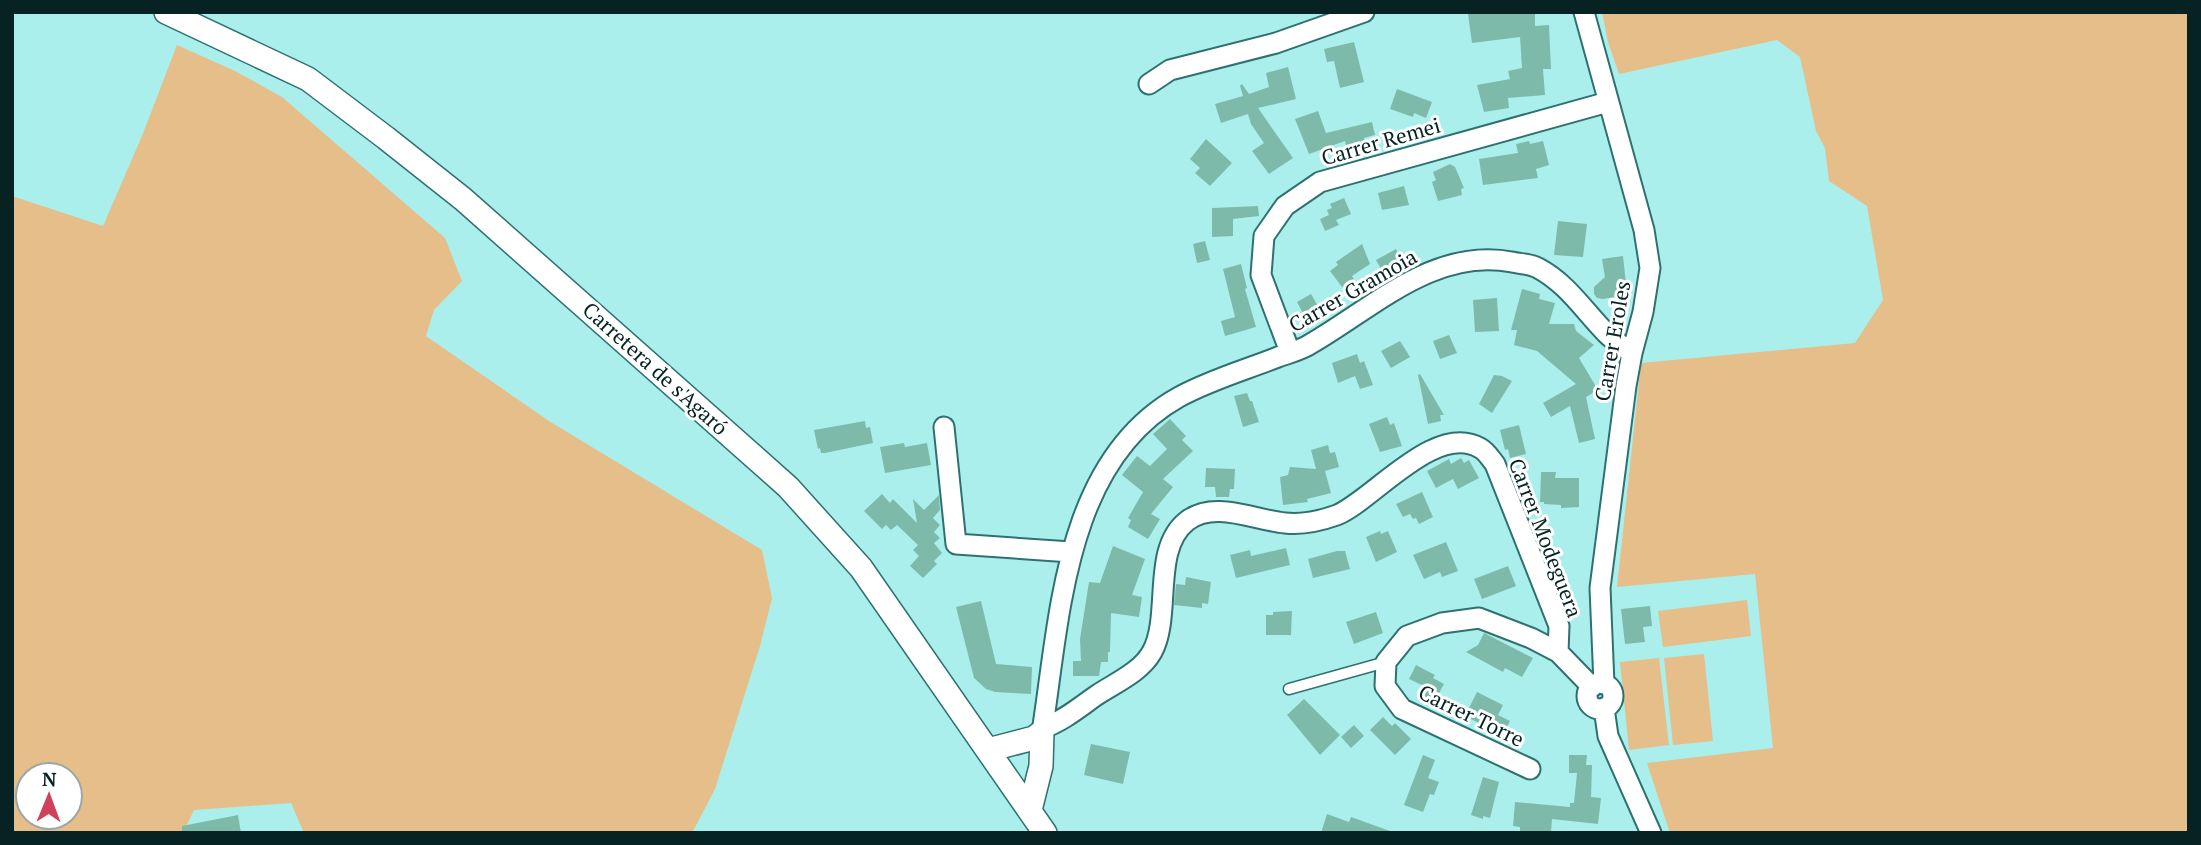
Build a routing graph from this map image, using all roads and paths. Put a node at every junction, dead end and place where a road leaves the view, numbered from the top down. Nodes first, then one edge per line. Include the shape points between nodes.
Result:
1 (166, 12) edge
2 (1364, 12) edge
3 (1584, 12) edge
4 (1149, 84) dead end
5 (1608, 102) junction
6 (1290, 352) junction
7 (1632, 353) junction
8 (944, 427) dead end
9 (1071, 552) junction
10 (1558, 652) junction
11 (1386, 662) junction
12 (1598, 686) junction
13 (1289, 689) dead end
14 (1043, 730) junction
15 (1015, 743) junction
16 (988, 750) junction
17 (1041, 765) junction
18 (1530, 769) dead end
19 (1005, 774) junction
20 (1030, 810) junction
21 (1045, 833) edge
22 (1651, 833) edge

1 - 16 street, Carretera de s'Agaró via 308,79 463,199 778,479 860,568
2 - 4 street via 1276,43 1170,70
3 - 5 street, Carrer Eroles
5 - 6 street, Carrer Remei via 1320,182 1286,206 1264,236 1261,275
5 - 7 street, Carrer Eroles via 1644,230 1650,268
6 - 7 street, Carrer Gramoia via 1309,345 1405,283 1443,266 1496,259 1537,267 1574,295 1608,335
6 - 9 street, Carrer Gramoia via 1181,396 1149,417 1119,449 1095,492
7 - 12 street, Carrer Eroles via 1601,588
8 - 9 street via 956,544
9 - 14 street, Carrer Gramoia
10 - 11 street via 1479,618 1441,623 1407,636
10 - 12 street
10 - 14 street, Carrer Modeguera via 1559,626 1495,464 1480,448 1461,443 1437,447 1339,514 1312,522 1203,512 1186,522 1174,536 1167,557 1158,635 1151,653 1139,667
11 - 13 lane
11 - 18 street, Carrer Torre via 1385,686 1402,709
12 - 22 street, Carrer Eroles via 1610,688 1613,696 1604,708 1608,736
14 - 15 street
14 - 17 street
15 - 16 street
15 - 19 street
16 - 19 street, Carretera de s'Agaró
17 - 19 street
17 - 20 street
19 - 20 street, Carretera de s'Agaró
20 - 21 street, Carretera de s'Agaró

